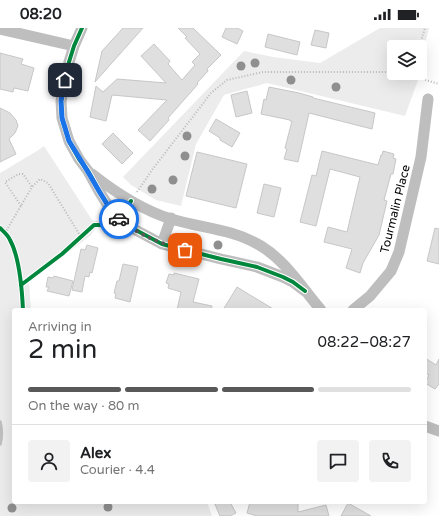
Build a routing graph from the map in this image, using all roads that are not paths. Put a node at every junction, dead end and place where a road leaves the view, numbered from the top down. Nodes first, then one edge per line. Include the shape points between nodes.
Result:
1 (82, 28) edge
2 (0, 29) edge
3 (74, 46) junction
4 (428, 99) dead end
5 (88, 172) junction
6 (171, 218) junction
7 (162, 244) junction
8 (305, 291) junction
9 (319, 308) edge
10 (356, 308) edge
11 (427, 427) edge
12 (439, 431) edge

1 - 3 street
2 - 3 street
3 - 5 street via 61,101 62,118 69,141
4 - 10 street, Tourmalin Place via 421,156 399,252 390,271 370,296
5 - 6 street via 131,201
5 - 7 street via 107,204 119,218 130,228
6 - 7 street
6 - 8 street via 224,230 261,246 284,265
7 - 8 street via 257,267 293,282
8 - 9 street
11 - 12 street

